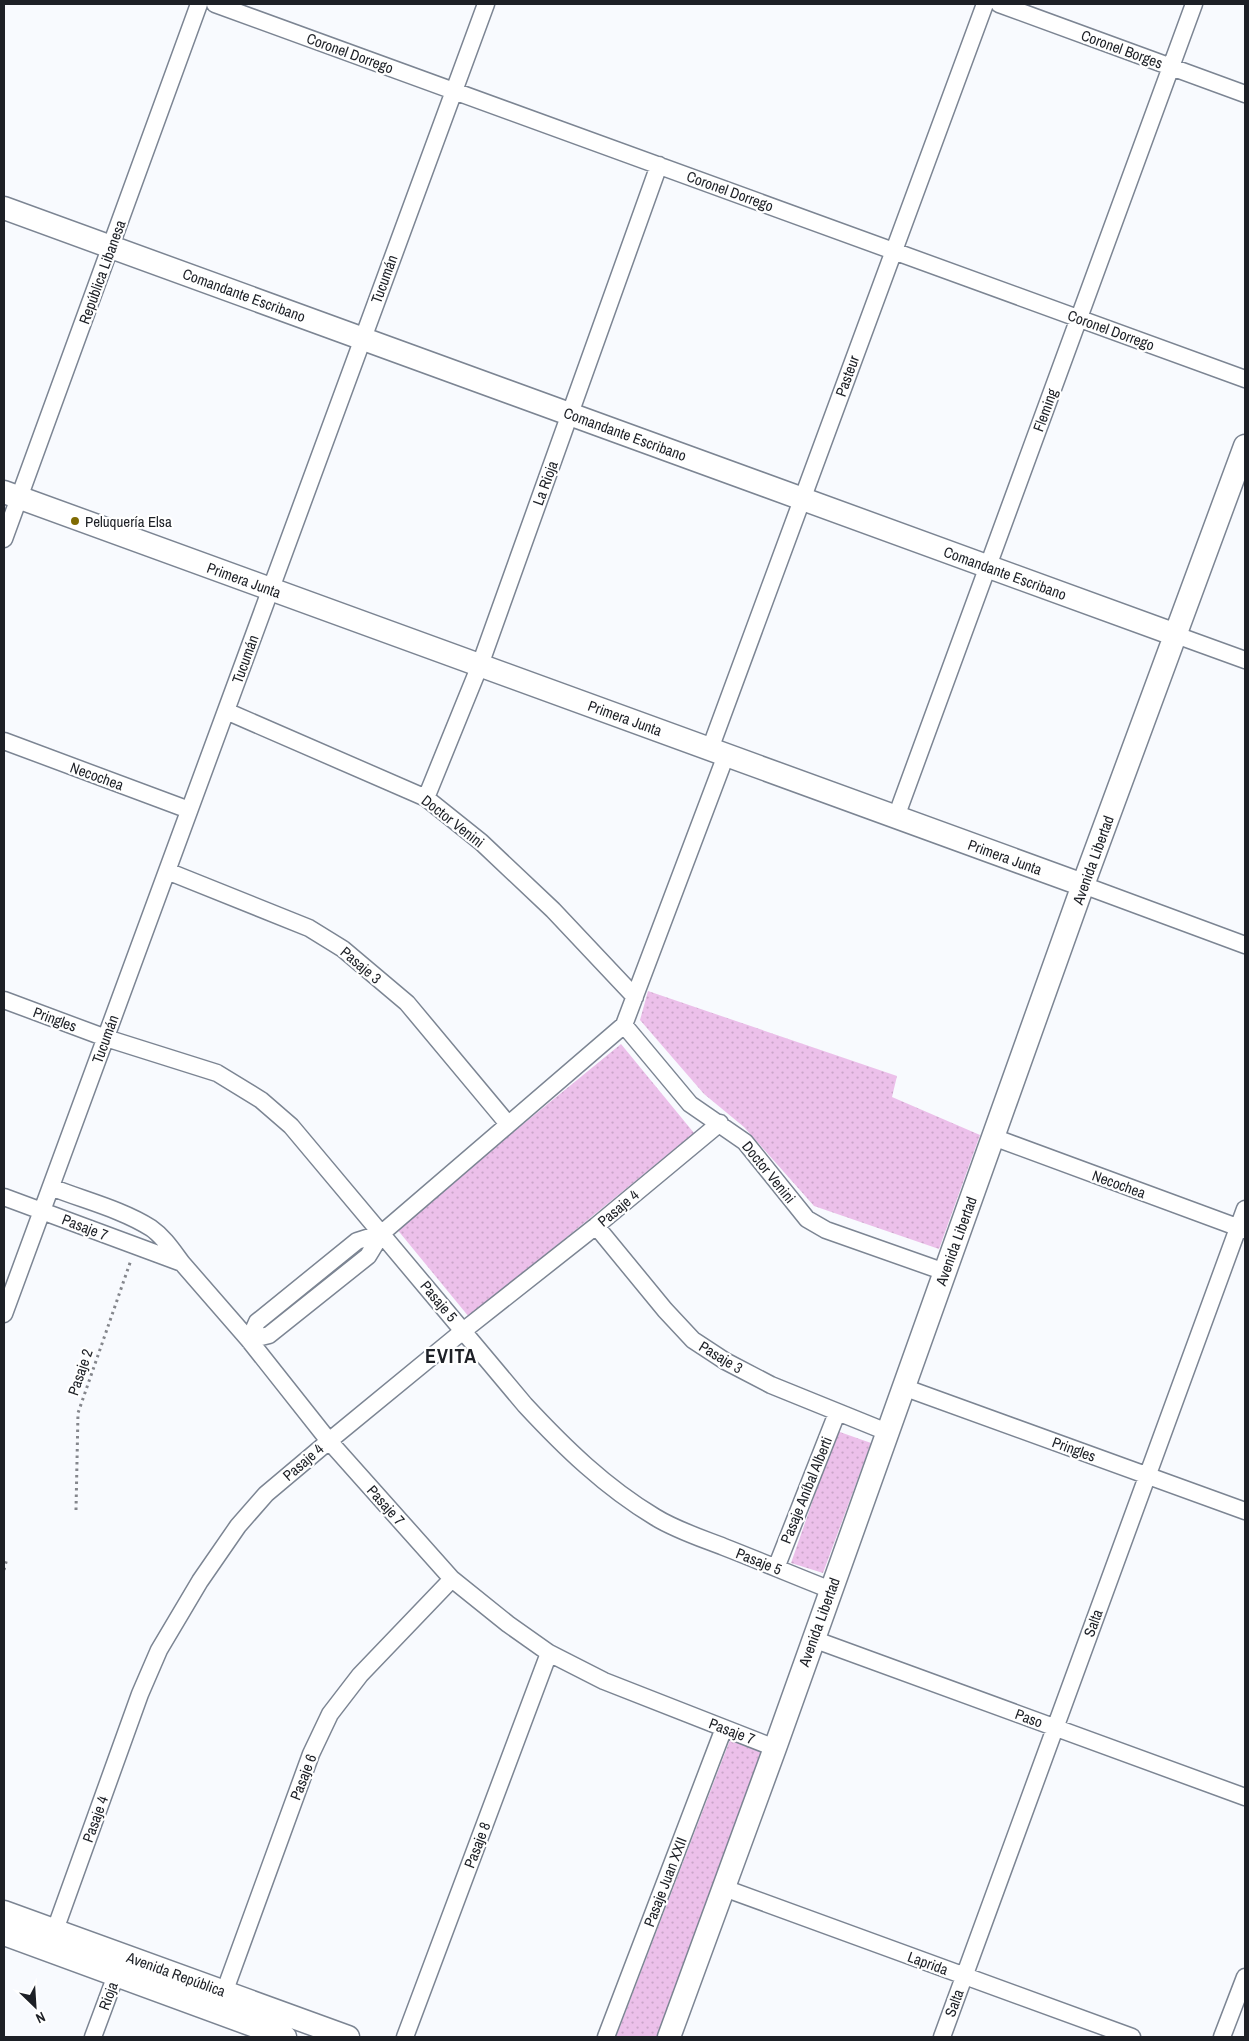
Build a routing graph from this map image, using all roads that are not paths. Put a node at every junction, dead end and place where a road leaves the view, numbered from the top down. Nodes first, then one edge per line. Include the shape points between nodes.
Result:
1 (199, 4) edge
2 (215, 4) edge
3 (486, 4) edge
4 (985, 4) edge
5 (999, 4) edge
6 (1194, 4) edge
7 (1171, 66) junction
8 (454, 90) junction
9 (1245, 94) edge
10 (658, 165) junction
11 (4, 208) edge
12 (111, 247) junction
13 (894, 251) junction
14 (1078, 318) junction
15 (363, 338) junction
16 (1245, 379) edge
17 (570, 414) junction
18 (1245, 446) edge
19 (11, 495) edge
20 (802, 499) junction
21 (4, 539) edge
22 (988, 566) junction
23 (270, 589) junction
24 (1176, 635) junction
25 (1245, 660) edge
26 (480, 666) junction
27 (226, 711) junction
28 (4, 741) edge
29 (718, 752) junction
30 (426, 798) junction
31 (189, 810) junction
32 (896, 817) junction
33 (167, 872) junction
34 (1083, 885) junction
35 (1245, 945) edge
36 (635, 997) junction
37 (4, 1000) edge
38 (624, 1025) junction
39 (106, 1038) junction
40 (720, 1123) junction
41 (508, 1124) junction
42 (993, 1138) junction
43 (51, 1187) junction
44 (4, 1197) edge
45 (1245, 1209) edge
46 (42, 1211) junction
47 (596, 1226) junction
48 (1242, 1229) edge
49 (382, 1232) junction
50 (182, 1263) junction
51 (945, 1272) junction
52 (4, 1314) edge
53 (463, 1331) junction
54 (249, 1340) junction
55 (903, 1387) junction
56 (837, 1413) junction
57 (887, 1432) junction
58 (329, 1441) junction
59 (1147, 1475) junction
60 (1245, 1511) edge
61 (776, 1568) junction
62 (452, 1579) junction
63 (831, 1590) junction
64 (813, 1639) junction
65 (549, 1653) junction
66 (1055, 1727) junction
67 (724, 1728) junction
68 (775, 1748) junction
69 (1245, 1797) edge
70 (724, 1888) junction
71 (4, 1912) edge
72 (55, 1930) junction
73 (4, 1934) edge
74 (120, 1965) junction
75 (964, 1976) junction
76 (1245, 1977) edge
77 (220, 2002) junction
78 (94, 2037) edge
79 (285, 2037) edge
80 (348, 2037) edge
81 (405, 2037) edge
82 (606, 2037) edge
83 (670, 2037) edge
84 (942, 2037) edge
85 (1132, 2037) edge
86 (1222, 2037) edge

1 - 12 street, República Libanesa
2 - 8 street, Coronel Dorrego
3 - 8 street, Tucumán
4 - 13 street, Pasteur
5 - 7 street, Coronel Borges
6 - 7 street, Fleming
7 - 9 street, Coronel Borges
7 - 14 street, Fleming
8 - 10 street, Coronel Dorrego
8 - 15 street, Tucumán
10 - 13 street, Coronel Dorrego
10 - 17 street, La Rioja
11 - 12 main road, Comandante Escribano
12 - 15 main road, Comandante Escribano
12 - 19 street, República Libanesa
13 - 14 street, Coronel Dorrego
13 - 20 street, Pasteur
14 - 16 street, Coronel Dorrego
14 - 22 street, Fleming
15 - 17 main road, Comandante Escribano
15 - 23 street, Tucumán
17 - 20 main road, Comandante Escribano
17 - 26 street, La Rioja
18 - 24 main road, Avenida Libertad
19 - 21 street, República Libanesa
19 - 23 main road, Primera Junta
20 - 22 main road, Comandante Escribano
20 - 29 street, Pasteur
22 - 24 main road, Comandante Escribano
22 - 32 street, Fleming
23 - 26 main road, Primera Junta
23 - 27 street, Tucumán
24 - 25 street, Comandante Escribano
24 - 34 main road, Avenida Libertad
26 - 29 main road, Primera Junta
26 - 30 street, La Rioja
27 - 30 street, Doctor Venini
27 - 31 street, Tucumán
28 - 31 street, Necochea
29 - 32 main road, Primera Junta
29 - 36 street, Pasteur
30 - 36 street, Doctor Venini via 481,842 553,910
31 - 33 street, Tucumán
32 - 34 main road, Primera Junta
33 - 39 street, Tucumán
33 - 41 street, Pasaje 3 via 309,928 343,949 406,1003
34 - 35 street, Primera Junta
34 - 42 main road, Avenida Libertad
36 - 38 street, Pasteur
37 - 39 street, Pringles
38 - 40 street, Doctor Venini via 690,1104
38 - 41 street
39 - 43 street, Tucumán
39 - 49 street, Pasaje 5 via 217,1073 261,1100 291,1126
40 - 47 street, Pasaje 4
40 - 51 street, Doctor Venini via 745,1142 807,1219 826,1230
41 - 49 street
42 - 48 street, Necochea
42 - 51 main road, Avenida Libertad
43 - 46 street, Tucumán
43 - 50 street via 152,1229
44 - 46 street
45 - 48 street, Salta
46 - 50 street, Pasaje 7
46 - 52 street, Tucumán
47 - 53 street, Pasaje 4
47 - 56 street, Pasaje 3 via 693,1340 771,1385
48 - 59 street, Salta
49 - 53 street, Pasaje 5
49 - 54 street via 368,1256 269,1335
50 - 54 street, Pasaje 7
51 - 55 main road, Avenida Libertad
53 - 58 street, Pasaje 4
53 - 61 street, Pasaje 5 via 559,1441 624,1496 674,1526
54 - 58 street, Pasaje 7
55 - 57 main road, Avenida Libertad
55 - 59 street, Pringles
56 - 57 street, Pasaje 3
56 - 61 street, Pasaje Aníbal Alberti
57 - 63 main road, Avenida Libertad
58 - 62 street, Pasaje 7
58 - 72 street, Pasaje 4 via 266,1494 238,1526 159,1650
59 - 60 street, Pringles
59 - 66 street, Salta
61 - 63 street, Pasaje 5
62 - 65 street, Pasaje 7
62 - 77 street, Pasaje 6 via 360,1674 330,1714 310,1754
63 - 64 main road, Avenida Libertad
64 - 66 street, Paso
64 - 68 main road, Avenida Libertad
65 - 67 street, Pasaje 7 via 604,1681
65 - 81 street, Pasaje 8
66 - 69 street, Paso
66 - 75 street, Salta
67 - 68 street, Pasaje 7
67 - 82 street, Pasaje Juan XXII
68 - 70 main road, Avenida Libertad
70 - 75 street, Laprida
70 - 83 main road, Avenida Libertad
71 - 72 main road, Avenida República
72 - 74 main road, Avenida República
73 - 74 main road, Avenida República
74 - 77 main road, Avenida República
74 - 78 street, Rioja
75 - 84 street, Salta
75 - 85 street, Laprida
76 - 86 street
77 - 79 main road, Avenida República
77 - 80 main road, Avenida República

